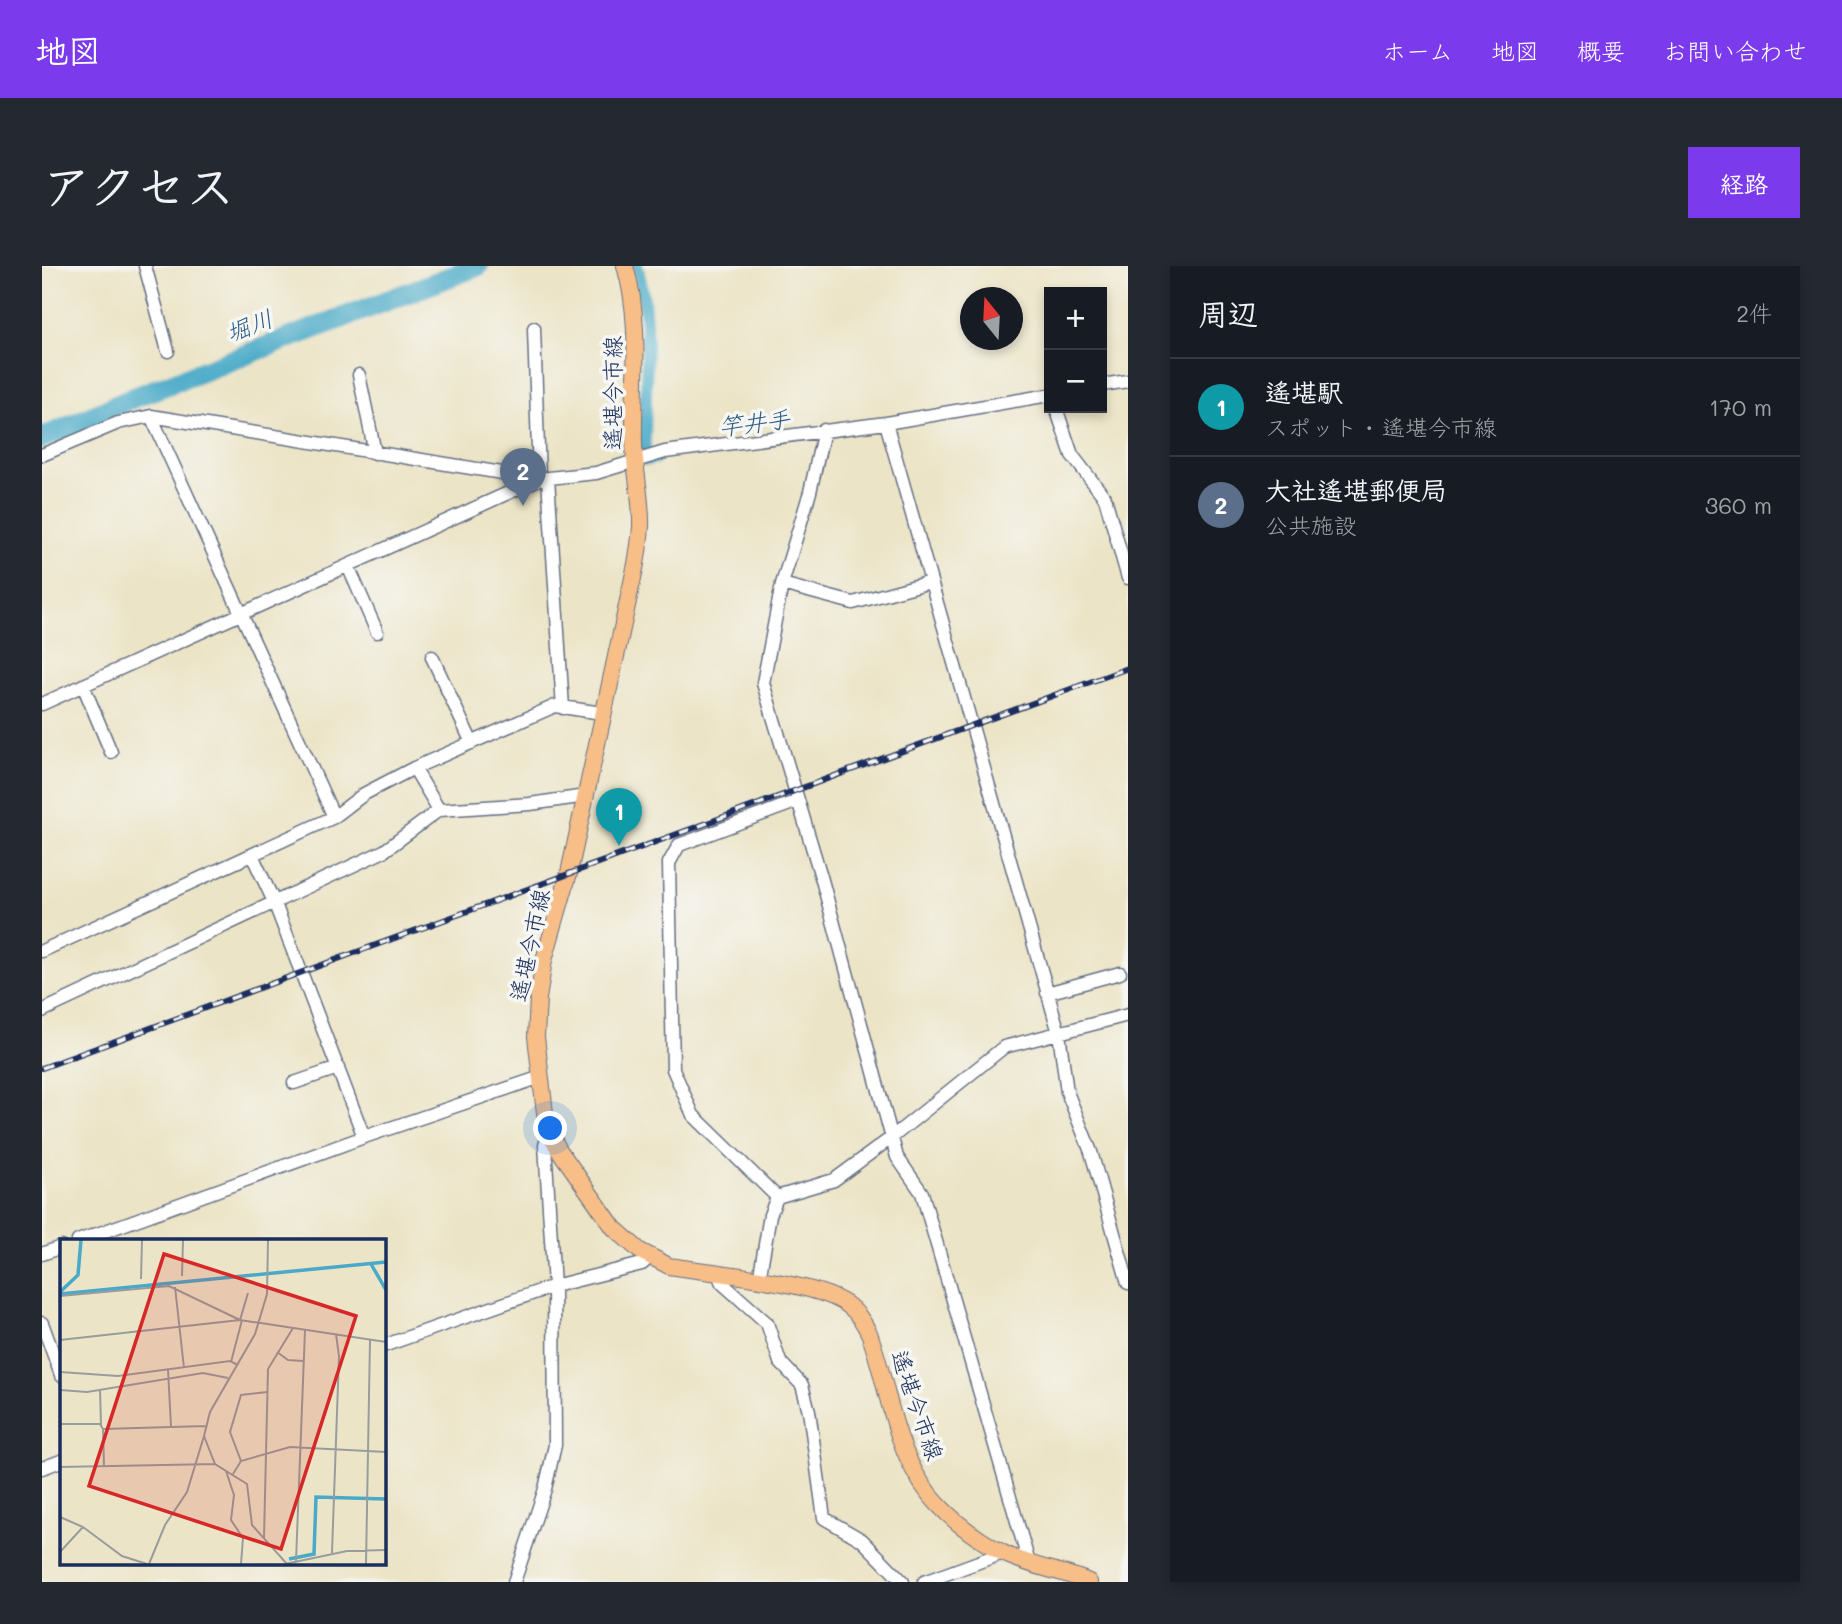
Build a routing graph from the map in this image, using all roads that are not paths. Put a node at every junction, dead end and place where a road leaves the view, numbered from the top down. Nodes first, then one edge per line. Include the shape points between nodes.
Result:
1 (145, 266) edge
2 (625, 266) edge
3 (534, 328) dead end
4 (168, 351) dead end
5 (359, 374) dead end
6 (1128, 381) edge
7 (1107, 384) edge
8 (1044, 395) edge
9 (1058, 413) edge
10 (151, 416) junction
11 (886, 423) junction
12 (824, 430) junction
13 (375, 453) junction
14 (42, 455) edge
15 (634, 463) junction
16 (543, 479) junction
17 (348, 566) junction
18 (1128, 578) edge
19 (930, 582) junction
20 (782, 584) junction
21 (240, 614) junction
22 (377, 632) dead end
23 (432, 657) dead end
24 (83, 685) junction
25 (42, 704) edge
26 (563, 708) junction
27 (602, 713) junction
28 (472, 743) junction
29 (111, 752) dead end
30 (414, 768) junction
31 (586, 796) junction
32 (798, 801) junction
33 (439, 810) junction
34 (334, 817) junction
35 (252, 855) junction
36 (275, 904) junction
37 (42, 951) edge
38 (1120, 973) dead end
39 (1047, 993) junction
40 (42, 1011) edge
41 (1128, 1015) edge
42 (1059, 1034) junction
43 (338, 1068) junction
44 (541, 1077) junction
45 (294, 1083) dead end
46 (550, 1133) junction
47 (364, 1137) junction
48 (891, 1138) junction
49 (777, 1197) junction
50 (84, 1239) edge
51 (60, 1247) edge
52 (42, 1254) edge
53 (650, 1257) junction
54 (718, 1274) junction
55 (759, 1280) junction
56 (1128, 1283) edge
57 (554, 1286) junction
58 (42, 1322) edge
59 (385, 1345) edge
60 (60, 1373) edge
61 (60, 1461) edge
62 (42, 1468) edge
63 (1003, 1553) junction
64 (1029, 1563) junction
65 (514, 1582) edge
66 (903, 1582) edge
67 (925, 1582) edge
68 (1089, 1582) edge

1 - 4 street
2 - 15 main road, 遙堪今市線 via 636,338
3 - 16 street
5 - 13 street
6 - 7 street
8 - 11 street
9 - 18 street via 1072,455 1105,498
10 - 13 street
10 - 14 street via 118,422
10 - 21 street
11 - 12 street
11 - 19 street
12 - 15 street via 665,452
12 - 20 street
13 - 16 street
15 - 16 street
15 - 27 main road, 遙堪今市線 via 641,526
16 - 17 street
16 - 26 street
17 - 21 street
17 - 22 street
19 - 20 street via 853,603
19 - 39 street
20 - 32 street via 763,683
21 - 24 street
21 - 34 street
23 - 28 street
24 - 25 street
24 - 29 street
26 - 27 street
26 - 28 street via 555,706
27 - 31 main road, 遙堪今市線
28 - 30 street
30 - 33 street
30 - 34 street via 364,794
31 - 33 street
31 - 44 main road, 遙堪今市線 via 544,960 536,1037
32 - 48 street
32 - 49 street via 679,845 669,863 673,1069 693,1115
33 - 36 street via 384,851
34 - 35 street
35 - 36 street
35 - 37 street
36 - 40 street
36 - 43 street
38 - 39 street
39 - 42 street
41 - 42 street
42 - 48 street via 1004,1047
42 - 56 street via 1067,1092 1091,1152
43 - 45 street
43 - 47 street
44 - 46 main road, 遙堪今市線
44 - 47 street
46 - 53 main road, 遙堪今市線 via 614,1228
46 - 57 street via 545,1145
47 - 50 street
48 - 49 street via 834,1180
48 - 64 street via 897,1157 922,1193
49 - 55 street via 769,1215
51 - 52 street
53 - 54 main road, 遙堪今市線 via 669,1266
53 - 57 street via 642,1264
54 - 55 main road, 遙堪今市線
54 - 66 street via 722,1283 767,1323 780,1363 802,1385 824,1518 862,1540
55 - 63 main road, 遙堪今市線 via 830,1296 849,1305 861,1318 908,1457 922,1484 964,1528
57 - 59 street
57 - 65 street via 555,1444
58 - 60 street
61 - 62 street
63 - 64 main road, 遙堪今市線
63 - 67 street
64 - 68 main road, 遙堪今市線

